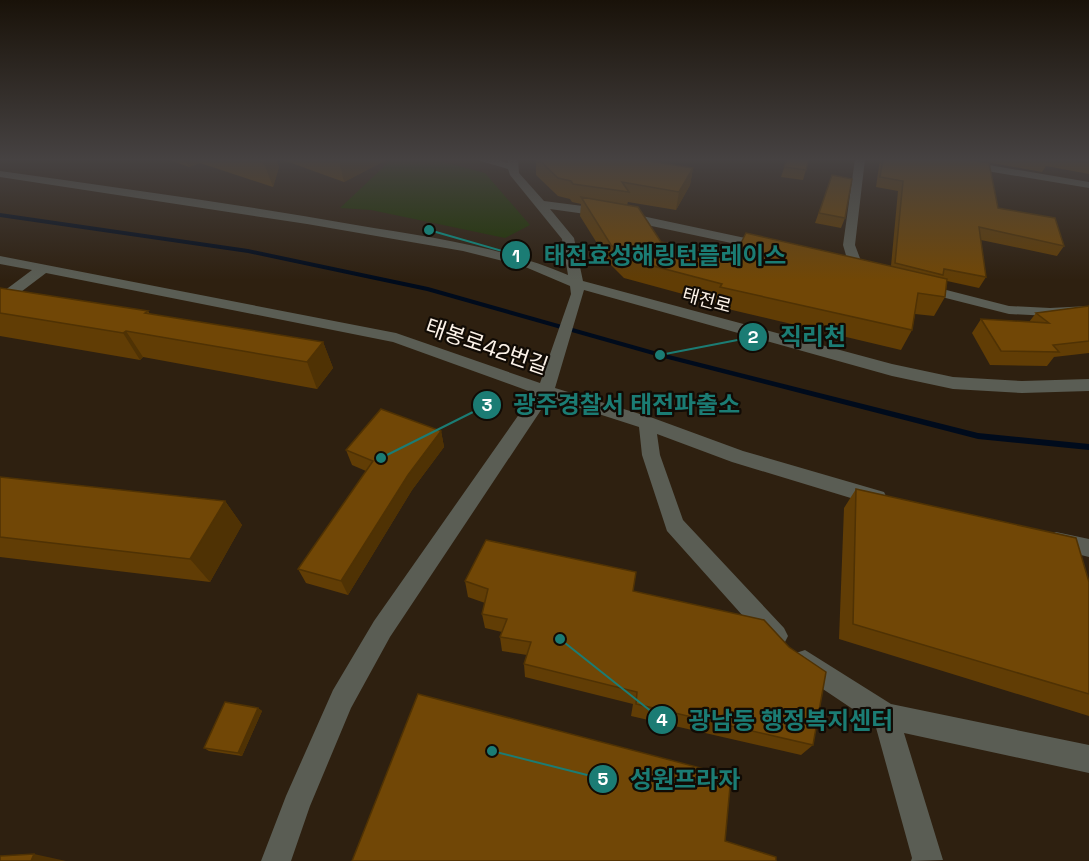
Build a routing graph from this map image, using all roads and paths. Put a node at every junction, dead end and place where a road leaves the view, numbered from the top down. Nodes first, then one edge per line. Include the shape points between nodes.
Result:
1 (166, 199) edge
2 (534, 199) edge
3 (855, 199) edge
4 (538, 204) junction
5 (773, 248) edge
6 (1, 261) edge
7 (841, 262) edge
8 (44, 269) junction
9 (907, 284) edge
10 (578, 289) junction
11 (0, 300) edge
12 (1089, 310) edge
13 (1089, 385) edge
14 (545, 391) junction
15 (647, 423) junction
16 (894, 502) edge
17 (1041, 538) edge
18 (1080, 552) edge
19 (886, 716) junction
20 (1089, 759) edge
21 (276, 861) edge
22 (926, 861) edge

1 - 10 street, 태전로 via 463,247 528,263
2 - 4 street
3 - 7 street via 849,245 862,271
4 - 5 street via 614,214
4 - 10 street via 568,238
6 - 8 street, 태봉로42번길
8 - 11 street
8 - 14 street, 태봉로42번길 via 396,338
9 - 12 street via 1009,310
10 - 13 street, 태전로 via 953,383
10 - 14 street
14 - 15 street, 태봉로42번길
14 - 21 street via 382,629 342,699
15 - 16 street, 태봉로42번길 via 739,457
15 - 19 street via 651,455 674,525 789,651
17 - 18 street
19 - 20 street
19 - 22 street

